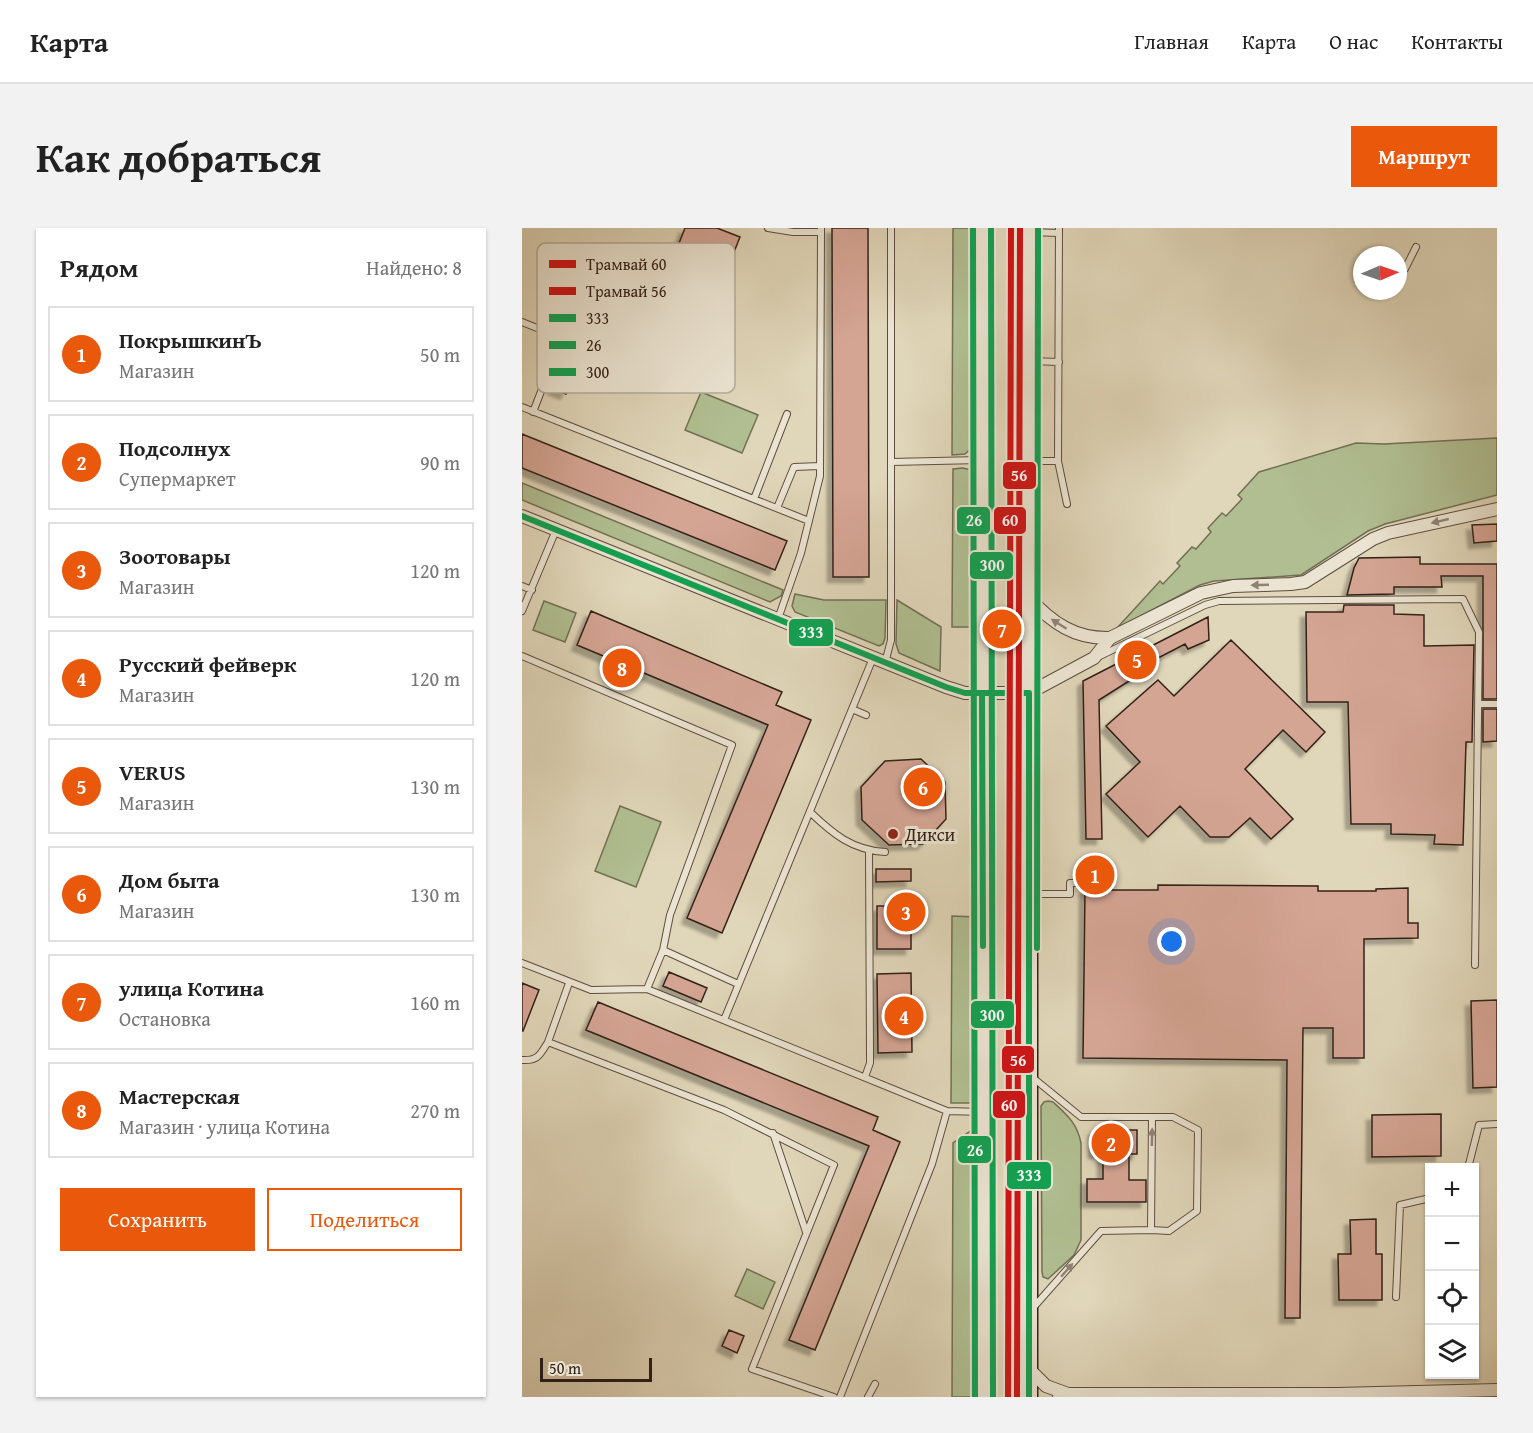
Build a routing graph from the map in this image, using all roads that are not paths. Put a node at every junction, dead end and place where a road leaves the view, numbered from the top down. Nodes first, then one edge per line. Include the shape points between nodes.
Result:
1 (768, 228) edge
2 (891, 228) edge
3 (981, 228) edge
4 (821, 230) edge
5 (1029, 230) edge
6 (1059, 230) edge
7 (1416, 247) dead end
8 (1407, 265) edge
9 (1029, 361) junction
10 (1059, 362) junction
11 (540, 393) edge
12 (522, 407) edge
13 (533, 412) junction
14 (787, 414) dead end
15 (982, 460) junction
16 (1029, 461) junction
17 (1058, 461) junction
18 (891, 462) junction
19 (820, 466) junction
20 (754, 499) junction
21 (1067, 504) dead end
22 (777, 508) junction
23 (1497, 509) edge
24 (522, 516) edge
25 (809, 521) junction
26 (556, 530) junction
27 (522, 586) edge
28 (532, 590) junction
29 (1029, 598) junction
30 (522, 611) edge
31 (778, 620) junction
32 (1110, 638) junction
33 (522, 656) edge
34 (1094, 658) junction
35 (879, 661) junction
36 (1029, 693) junction
37 (982, 694) junction
38 (1478, 704) junction
39 (1497, 704) edge
40 (852, 710) junction
41 (866, 715) dead end
42 (810, 812) junction
43 (869, 851) junction
44 (885, 852) dead end
45 (1087, 883) dead end
46 (1028, 894) junction
47 (663, 950) junction
48 (522, 963) edge
49 (1475, 965) dead end
50 (569, 983) junction
51 (738, 984) junction
52 (647, 989) junction
53 (724, 1020) junction
54 (548, 1042) junction
55 (522, 1060) edge
56 (1028, 1074) junction
57 (865, 1077) junction
58 (947, 1111) junction
59 (983, 1112) junction
60 (1152, 1117) junction
61 (1497, 1124) edge
62 (772, 1133) junction
63 (1468, 1163) edge
64 (1425, 1199) edge
65 (1151, 1230) junction
66 (806, 1232) junction
67 (1396, 1297) dead end
68 (1028, 1314) junction
69 (1028, 1368) junction
70 (875, 1384) dead end
71 (1497, 1390) edge
72 (1240, 1395) edge
73 (1337, 1395) edge
74 (1064, 1396) edge
75 (834, 1397) edge
76 (840, 1397) edge
77 (868, 1397) edge
78 (984, 1397) edge
79 (1029, 1397) edge

1 - 4 lane via 793,232
2 - 18 lane
3 - 15 main road
4 - 19 lane
5 - 6 lane
5 - 9 main road
6 - 10 lane
7 - 8 lane
9 - 10 lane
9 - 16 main road
10 - 17 lane
11 - 13 lane
12 - 13 lane
13 - 20 lane
14 - 20 lane
15 - 18 lane
15 - 37 main road
16 - 17 lane
16 - 29 main road
17 - 21 lane
18 - 35 lane via 891,640
19 - 22 lane via 794,467
19 - 25 lane
20 - 22 lane
22 - 25 lane
23 -> 32 street via 1388,533 1305,582 1201,592
24 - 26 street
25 - 31 lane
26 - 28 lane
26 - 31 street
27 - 28 lane
28 - 30 lane
32 -> 29 street via 1095,639 1062,627
29 - 36 main road
31 - 35 street
32 - 34 street
33 - 47 lane via 732,745 670,915
34 - 36 street
34 - 38 lane via 1219,601 1463,599 1479,632
35 - 37 street via 946,687
35 - 40 lane
36 - 37 street
36 - 46 main road
37 - 59 main road
38 - 39 lane
38 - 49 lane
40 - 41 lane
40 - 42 lane
42 - 43 lane via 836,837
42 - 51 lane
43 - 44 lane
43 - 57 lane via 870,1064
45 - 46 lane via 1070,883 1070,894
46 - 56 main road
47 - 51 lane
47 - 52 lane
48 - 50 lane
50 - 52 lane via 591,990
50 - 54 lane
51 - 53 lane
52 - 53 lane
53 - 57 lane
54 - 55 lane via 532,1061
54 - 62 lane via 724,1110
56 - 60 lane via 1081,1117
56 - 68 main road
57 - 58 lane
58 - 59 lane
58 - 76 lane via 932,1164
59 - 78 main road
65 -> 60 lane
60 - 65 lane via 1173,1117 1198,1130 1197,1210 1169,1231
61 - 63 lane via 1479,1125
62 - 66 lane
62 - 66 lane via 834,1165
64 - 67 lane via 1400,1205
68 -> 65 lane via 1101,1231
66 - 75 lane via 752,1369
68 - 69 main road
69 - 74 street via 1046,1386
69 - 79 main road
70 - 77 lane
71 - 73 street
72 - 73 street
72 - 74 street

